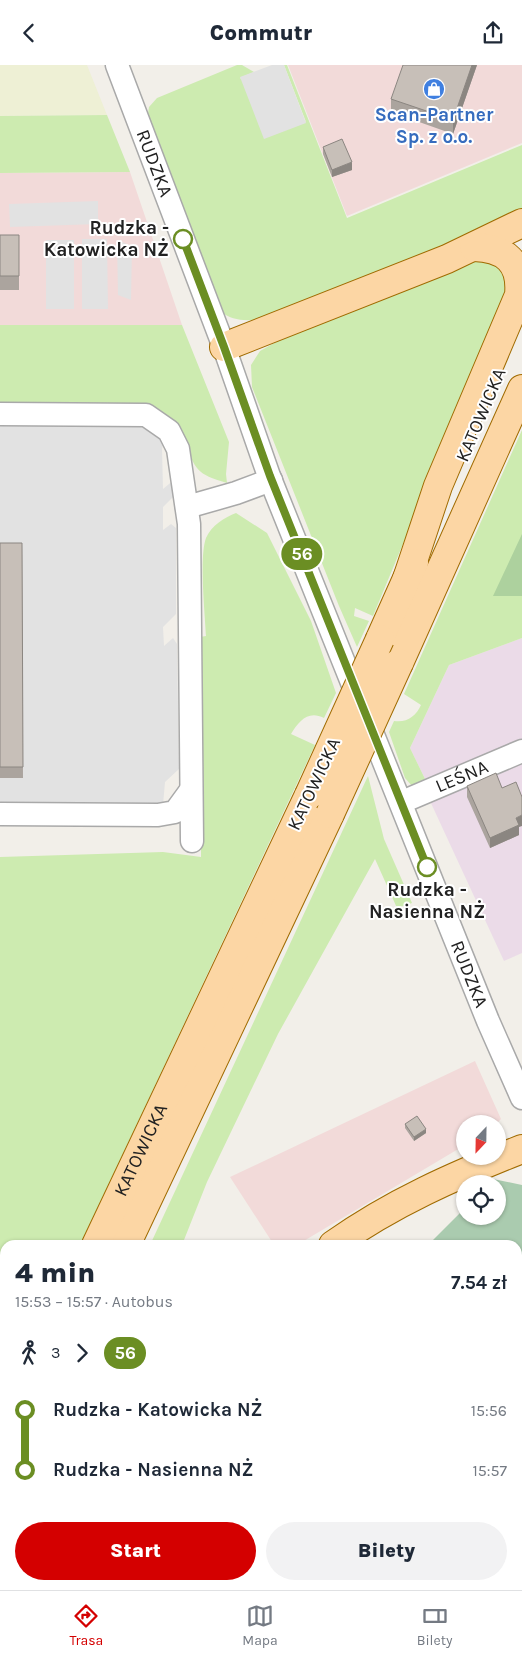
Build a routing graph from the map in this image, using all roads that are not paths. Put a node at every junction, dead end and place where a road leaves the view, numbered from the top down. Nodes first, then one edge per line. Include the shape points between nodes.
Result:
1 (117, 65) edge
2 (522, 223) edge
3 (474, 247) junction
4 (522, 319) edge
5 (224, 347) junction
6 (522, 389) edge
7 (0, 414) edge
8 (271, 480) junction
9 (187, 507) junction
10 (408, 579) junction
11 (522, 751) edge
12 (191, 790) junction
13 (402, 802) junction
14 (0, 814) edge
15 (192, 841) dead end
16 (522, 1098) edge
17 (522, 1149) edge
18 (98, 1240) edge
19 (129, 1240) edge
20 (341, 1240) edge

1 - 5 street, RUDZKA
2 - 3 main road
3 - 5 main road
3 - 10 main road via 492,248 510,257 520,276 519,295 438,486
4 - 10 main road, KATOWICKA
5 - 8 street, RUDZKA
6 - 19 main road, KATOWICKA, bridge via 330,814
7 - 9 street via 146,415 169,431 178,449
8 - 9 street
8 - 13 street, RUDZKA
9 - 12 street
10 - 18 main road, KATOWICKA, bridge
11 - 13 street, LEŚNA
12 - 14 street via 175,812 158,815
12 - 15 street
13 - 16 street, RUDZKA via 488,1021
17 - 20 main road via 434,1186 385,1211

